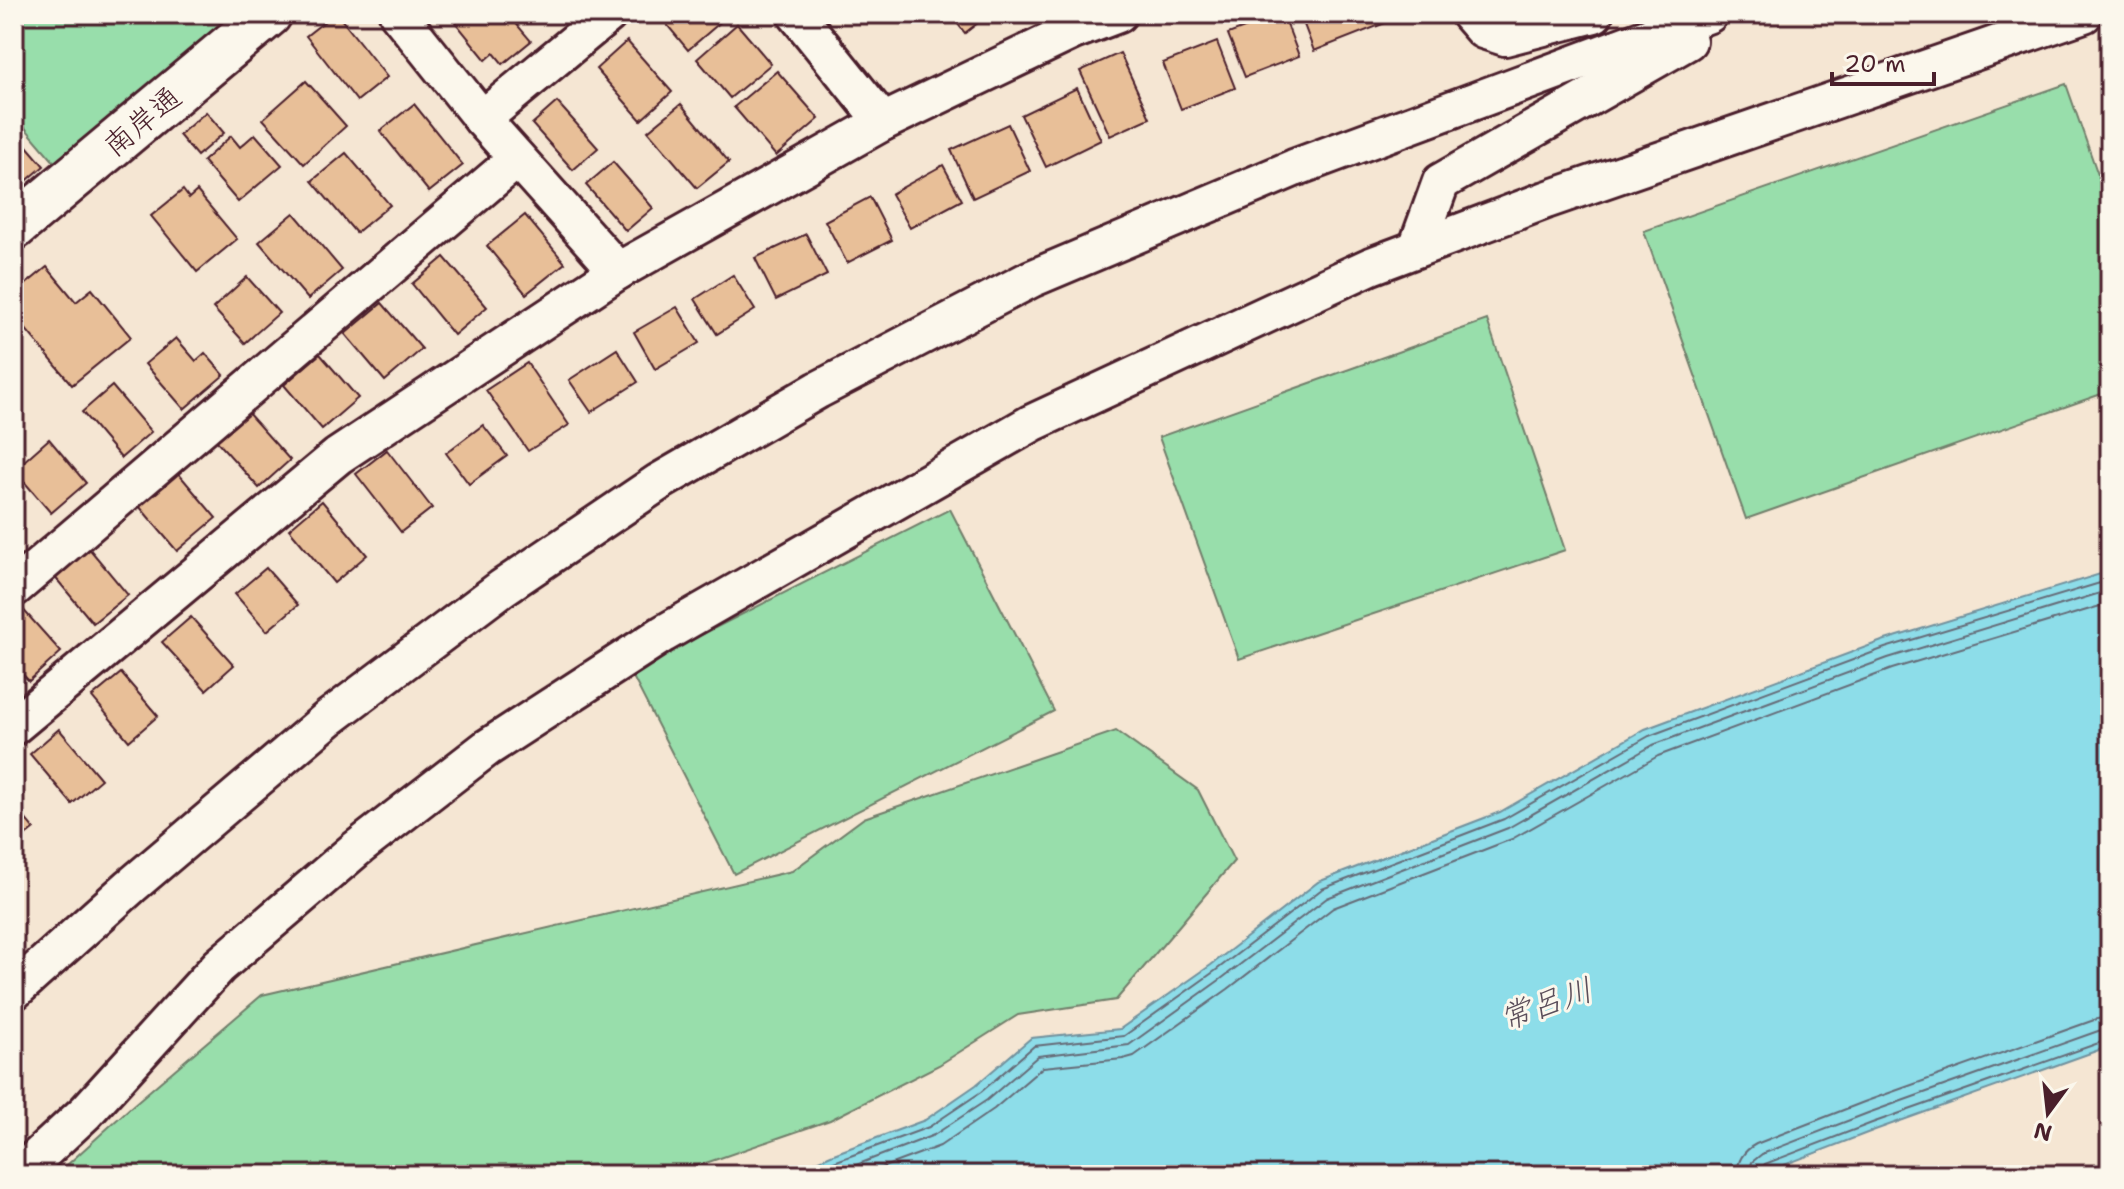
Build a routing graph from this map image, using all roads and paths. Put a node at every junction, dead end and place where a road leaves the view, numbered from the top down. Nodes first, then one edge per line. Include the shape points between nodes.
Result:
1 (269, 14) edge
2 (398, 14) edge
3 (609, 14) edge
4 (796, 14) edge
5 (1118, 14) edge
6 (1469, 14) edge
7 (1594, 14) edge
8 (1709, 14) edge
9 (1718, 14) edge
10 (2084, 14) edge
11 (1066, 23) edge
12 (482, 119) junction
13 (883, 122) junction
14 (517, 159) junction
15 (14, 227) edge
16 (1417, 248) junction
17 (618, 271) junction
18 (14, 588) edge
19 (14, 726) edge
20 (14, 991) edge
21 (23, 1170) edge

1 - 15 main road, 南岸通
2 - 12 street
3 - 12 street
4 - 13 street
5 - 11 street
6 - 7 street via 1483,30 1505,37
8 - 20 street via 1294,168 1031,279 804,398 659,482 502,588 329,718
9 - 16 street via 1695,36 1441,182
10 - 16 street
11 - 13 street
12 - 14 street
13 - 17 street
14 - 17 street
14 - 18 street
16 - 21 street via 1032,423 663,634 499,740 355,850 219,966 86,1112
17 - 19 street via 338,456

